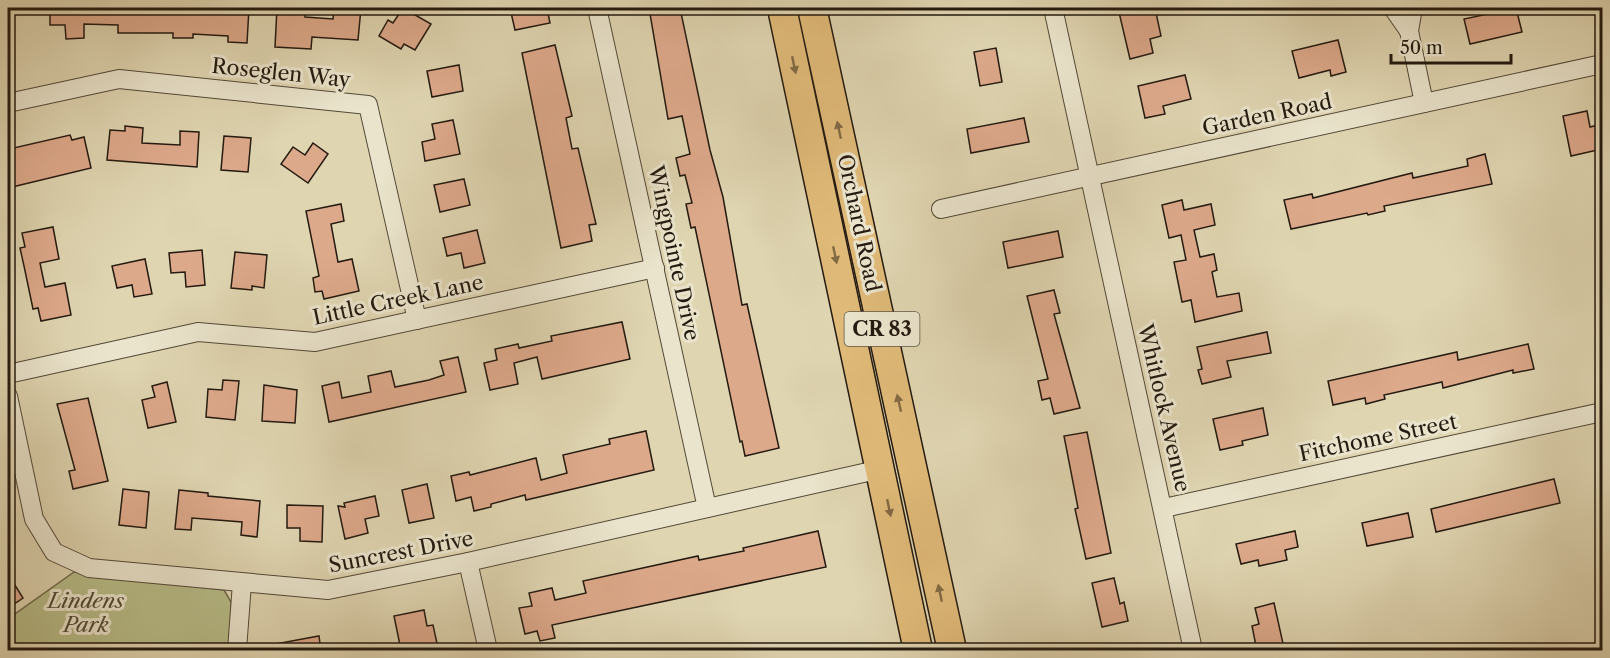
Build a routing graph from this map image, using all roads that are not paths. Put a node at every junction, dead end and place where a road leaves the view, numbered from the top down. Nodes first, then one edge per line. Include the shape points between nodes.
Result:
1 (597, 8) edge
2 (782, 8) edge
3 (813, 8) edge
4 (1053, 8) edge
5 (1393, 8) edge
6 (1413, 8) edge
7 (1409, 30) junction
8 (1602, 64) edge
9 (8, 103) edge
10 (1424, 103) junction
11 (1089, 177) junction
12 (941, 209) dead end
13 (655, 268) junction
14 (417, 320) junction
15 (8, 374) edge
16 (8, 396) edge
17 (1602, 412) edge
18 (880, 469) junction
19 (707, 508) junction
20 (1164, 508) junction
21 (468, 562) junction
22 (242, 583) junction
23 (237, 651) edge
24 (488, 651) edge
25 (918, 651) edge
26 (952, 651) edge
27 (1194, 651) edge

1 - 13 street, Wingpointe Drive
2 -> 18 main road, Orchard Road / CR 83
26 -> 3 main road, Orchard Road / CR 83
4 - 11 street, Whitlock Avenue
5 - 7 street
6 - 7 street
7 - 10 street
8 - 10 street, Garden Road
9 - 14 street, Roseglen Way via 119,79 368,105
10 - 11 street, Garden Road
11 - 12 street, Garden Road
11 - 20 street, Whitlock Avenue
13 - 14 street, Little Creek Lane
13 - 19 street, Wingpointe Drive
14 - 15 street, Little Creek Lane via 315,342 198,332
16 - 22 street, Suncrest Drive via 34,519 54,552 89,568
17 - 20 street, Fitchome Street
18 - 19 street, Suncrest Drive
18 -> 25 main road, Orchard Road / CR 83
19 - 21 street, Suncrest Drive
20 - 27 street, Whitlock Avenue
21 - 22 street, Suncrest Drive via 328,590
21 - 24 street
22 - 23 street

